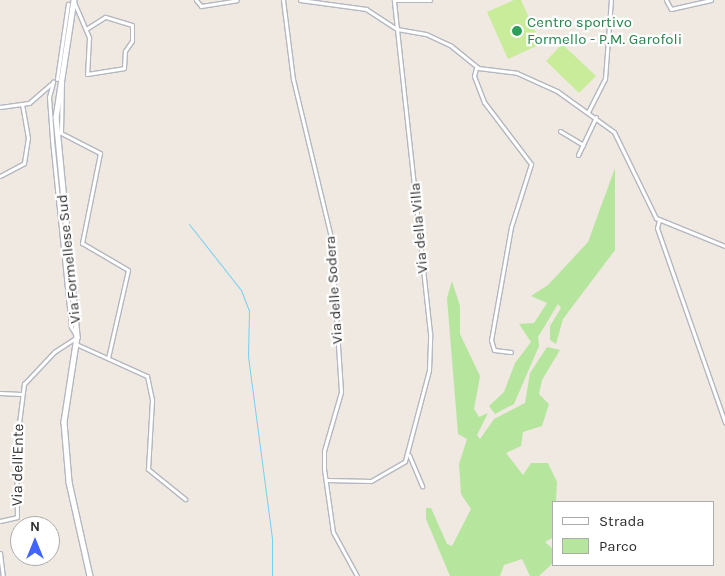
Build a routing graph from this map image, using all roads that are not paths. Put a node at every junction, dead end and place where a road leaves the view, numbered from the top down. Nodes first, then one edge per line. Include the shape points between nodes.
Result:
1 (196, 0) edge
2 (237, 0) edge
3 (283, 0) edge
4 (300, 0) edge
5 (394, 0) edge
6 (430, 0) edge
7 (611, 0) edge
8 (666, 0) edge
9 (711, 0) edge
10 (74, 1) edge
11 (68, 4) dead end
12 (86, 29) junction
13 (397, 30) junction
14 (476, 68) junction
15 (61, 78) junction
16 (53, 82) junction
17 (22, 105) junction
18 (1, 106) edge
19 (588, 112) junction
20 (596, 117) junction
21 (560, 131) dead end
22 (583, 145) junction
23 (578, 156) dead end
24 (0, 176) edge
25 (659, 220) junction
26 (725, 246) edge
27 (76, 337) junction
28 (76, 344) junction
29 (511, 352) dead end
30 (108, 358) junction
31 (0, 393) edge
32 (21, 394) junction
33 (725, 422) edge
34 (409, 455) junction
35 (326, 480) junction
36 (422, 486) dead end
37 (185, 499) dead end
38 (0, 521) edge
39 (0, 553) edge
40 (4, 576) edge
41 (90, 576) edge
42 (357, 576) edge

1 - 2 street via 202,6
3 - 35 street, Via delle Sodera via 293,79 330,237 341,392 324,454
4 - 13 street via 366,9
5 - 6 street
5 - 13 street, Via della Villa
7 - 19 street via 605,79
8 - 9 street via 672,9
10 - 12 street
10 - 15 street, Via Formellese Sud
11 - 15 street
12 - 12 street via 87,74 124,68 125,51 133,40 132,25 105,17
13 - 14 street via 432,36
13 - 34 street, Via della Villa via 430,336 430,365
14 - 19 street via 520,74
14 - 29 street via 474,76 484,102 531,164 511,227 490,342 494,350
15 - 16 street
15 - 27 street, Via Formellese Sud via 57,133
15 - 30 street via 61,133 100,154 82,243 128,270
16 - 17 street via 41,96
16 - 27 street via 49,97 52,139 71,327
17 - 18 street
17 - 24 street via 28,138 24,164
19 - 20 street
20 - 22 street
20 - 25 street via 616,135 650,210
21 - 22 street
22 - 23 street
25 - 26 street
25 - 33 street via 657,228
27 - 28 street, Via Formellese Sud
27 - 32 street via 26,380
28 - 30 street
28 - 41 street, Via Formellese Sud via 64,410 65,448
30 - 37 street via 148,377 152,400 148,470
31 - 32 street
32 - 38 street, Via dell'Ente via 16,448 17,517
34 - 35 street via 398,469 371,481 334,476
34 - 36 street
35 - 42 street, Via delle Sodera via 333,532
39 - 40 street

